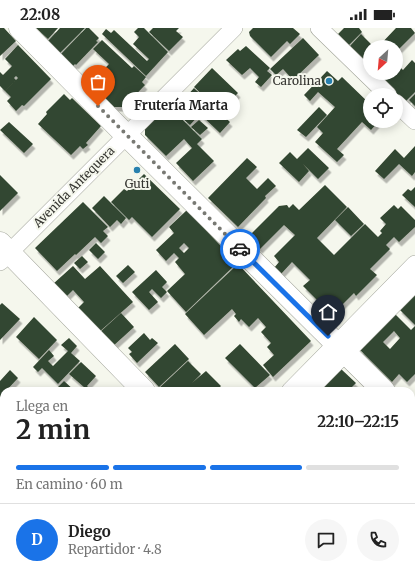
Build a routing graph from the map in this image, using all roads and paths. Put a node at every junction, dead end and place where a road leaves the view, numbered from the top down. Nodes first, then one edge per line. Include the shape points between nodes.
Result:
1 (20, 28) edge
2 (218, 28) edge
3 (234, 28) edge
4 (319, 28) edge
5 (381, 88) edge
6 (403, 110) edge
7 (415, 121) edge
8 (123, 132) junction
9 (2, 251) edge
10 (415, 264) edge
11 (415, 283) edge
12 (341, 349) junction
13 (140, 387) edge
14 (295, 387) edge
15 (311, 387) edge
16 (380, 387) edge

1 - 8 main road
2 - 8 street, Avenida Antequera
3 - 8 street, Avenida Antequera
4 - 5 street
6 - 7 street
8 - 9 street, Avenida Antequera
8 - 12 main road
9 - 13 main road
10 - 12 street
11 - 12 street
12 - 14 street
12 - 15 street
12 - 16 main road

